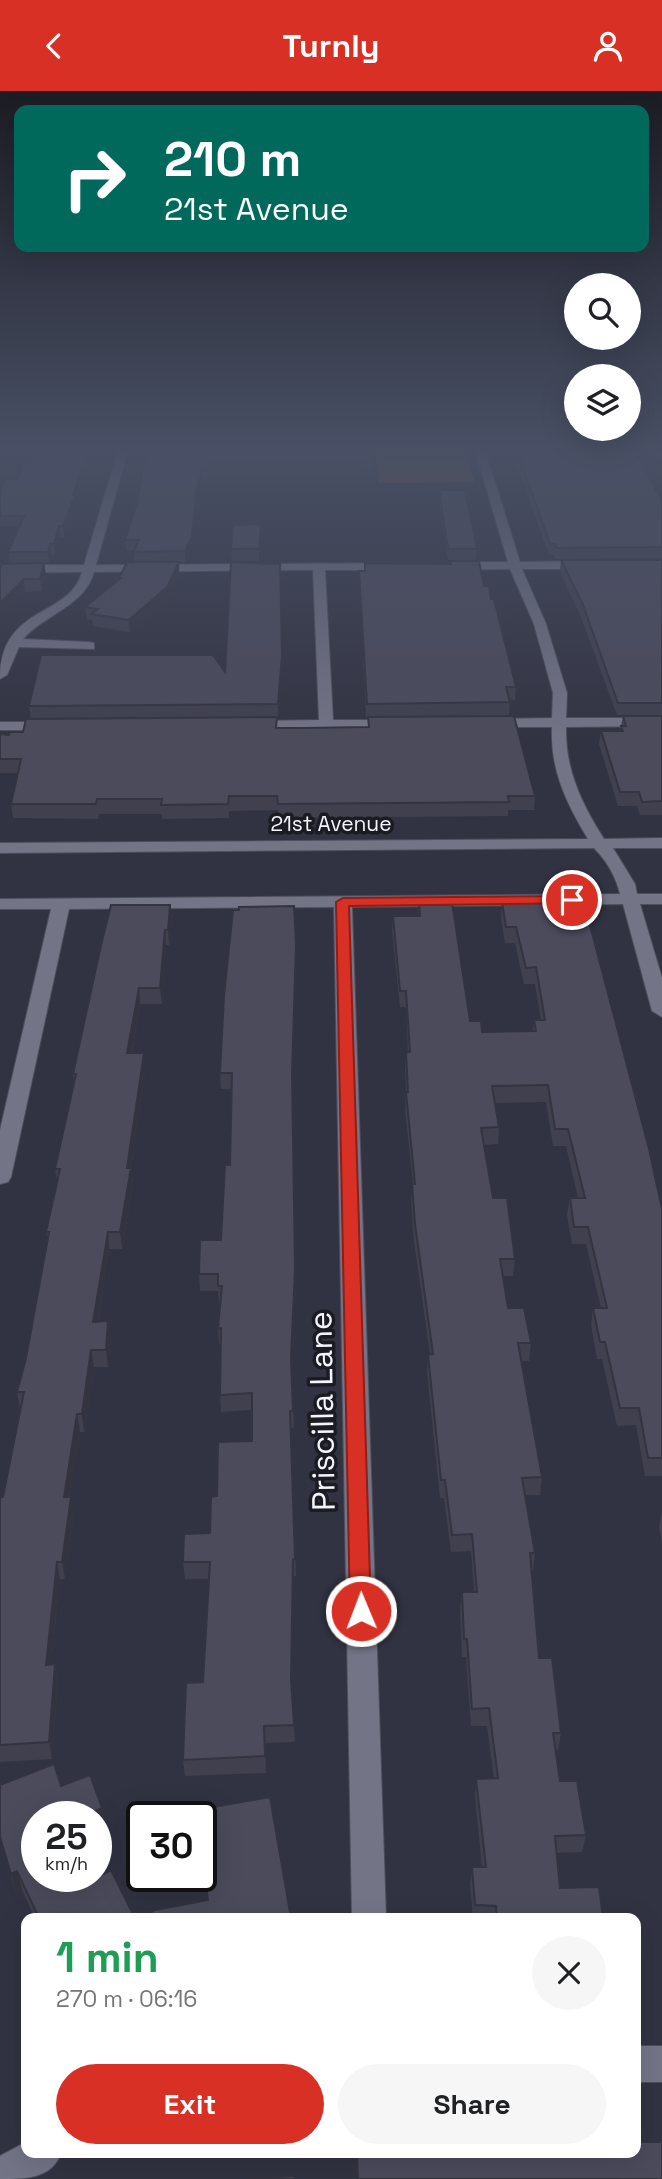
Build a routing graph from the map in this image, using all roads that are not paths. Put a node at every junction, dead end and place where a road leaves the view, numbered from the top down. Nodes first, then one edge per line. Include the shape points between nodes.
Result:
1 (96, 547) edge
2 (509, 547) edge
3 (609, 565) edge
4 (403, 566) edge
5 (445, 566) edge
6 (515, 566) junction
7 (320, 567) junction
8 (90, 568) junction
9 (0, 569) edge
10 (12, 643) junction
11 (89, 646) dead end
12 (0, 675) edge
13 (662, 722) edge
14 (407, 723) edge
15 (475, 723) edge
16 (557, 723) junction
17 (326, 724) junction
18 (231, 725) edge
19 (0, 726) edge
20 (68, 726) edge
21 (662, 843) edge
22 (599, 844) junction
23 (0, 848) edge
24 (662, 899) edge
25 (628, 900) junction
26 (343, 902) junction
27 (0, 904) edge
28 (61, 904) junction
29 (662, 1011) edge
30 (0, 1177) edge
31 (369, 1913) edge
32 (662, 2063) edge
33 (641, 2064) edge
34 (34, 2158) edge
35 (0, 2177) edge

1 - 8 street
2 - 6 street
3 - 6 street
4 - 7 street
5 - 6 street
6 - 16 street via 540,624 560,693
7 - 8 street
7 - 17 street
8 - 9 street
8 - 10 street via 78,593 40,617
10 - 11 street
10 - 12 street
13 - 16 street
14 - 17 street
15 - 16 street
16 - 22 street via 564,777
17 - 18 street
19 - 20 street
21 - 22 street, 21st Avenue
22 - 23 street, 21st Avenue
22 - 25 street via 626,884
24 - 25 street
25 - 26 street
25 - 29 street
26 - 28 street
26 - 31 street, Priscilla Lane
27 - 28 street
28 - 30 street
32 - 33 street
34 - 35 street

